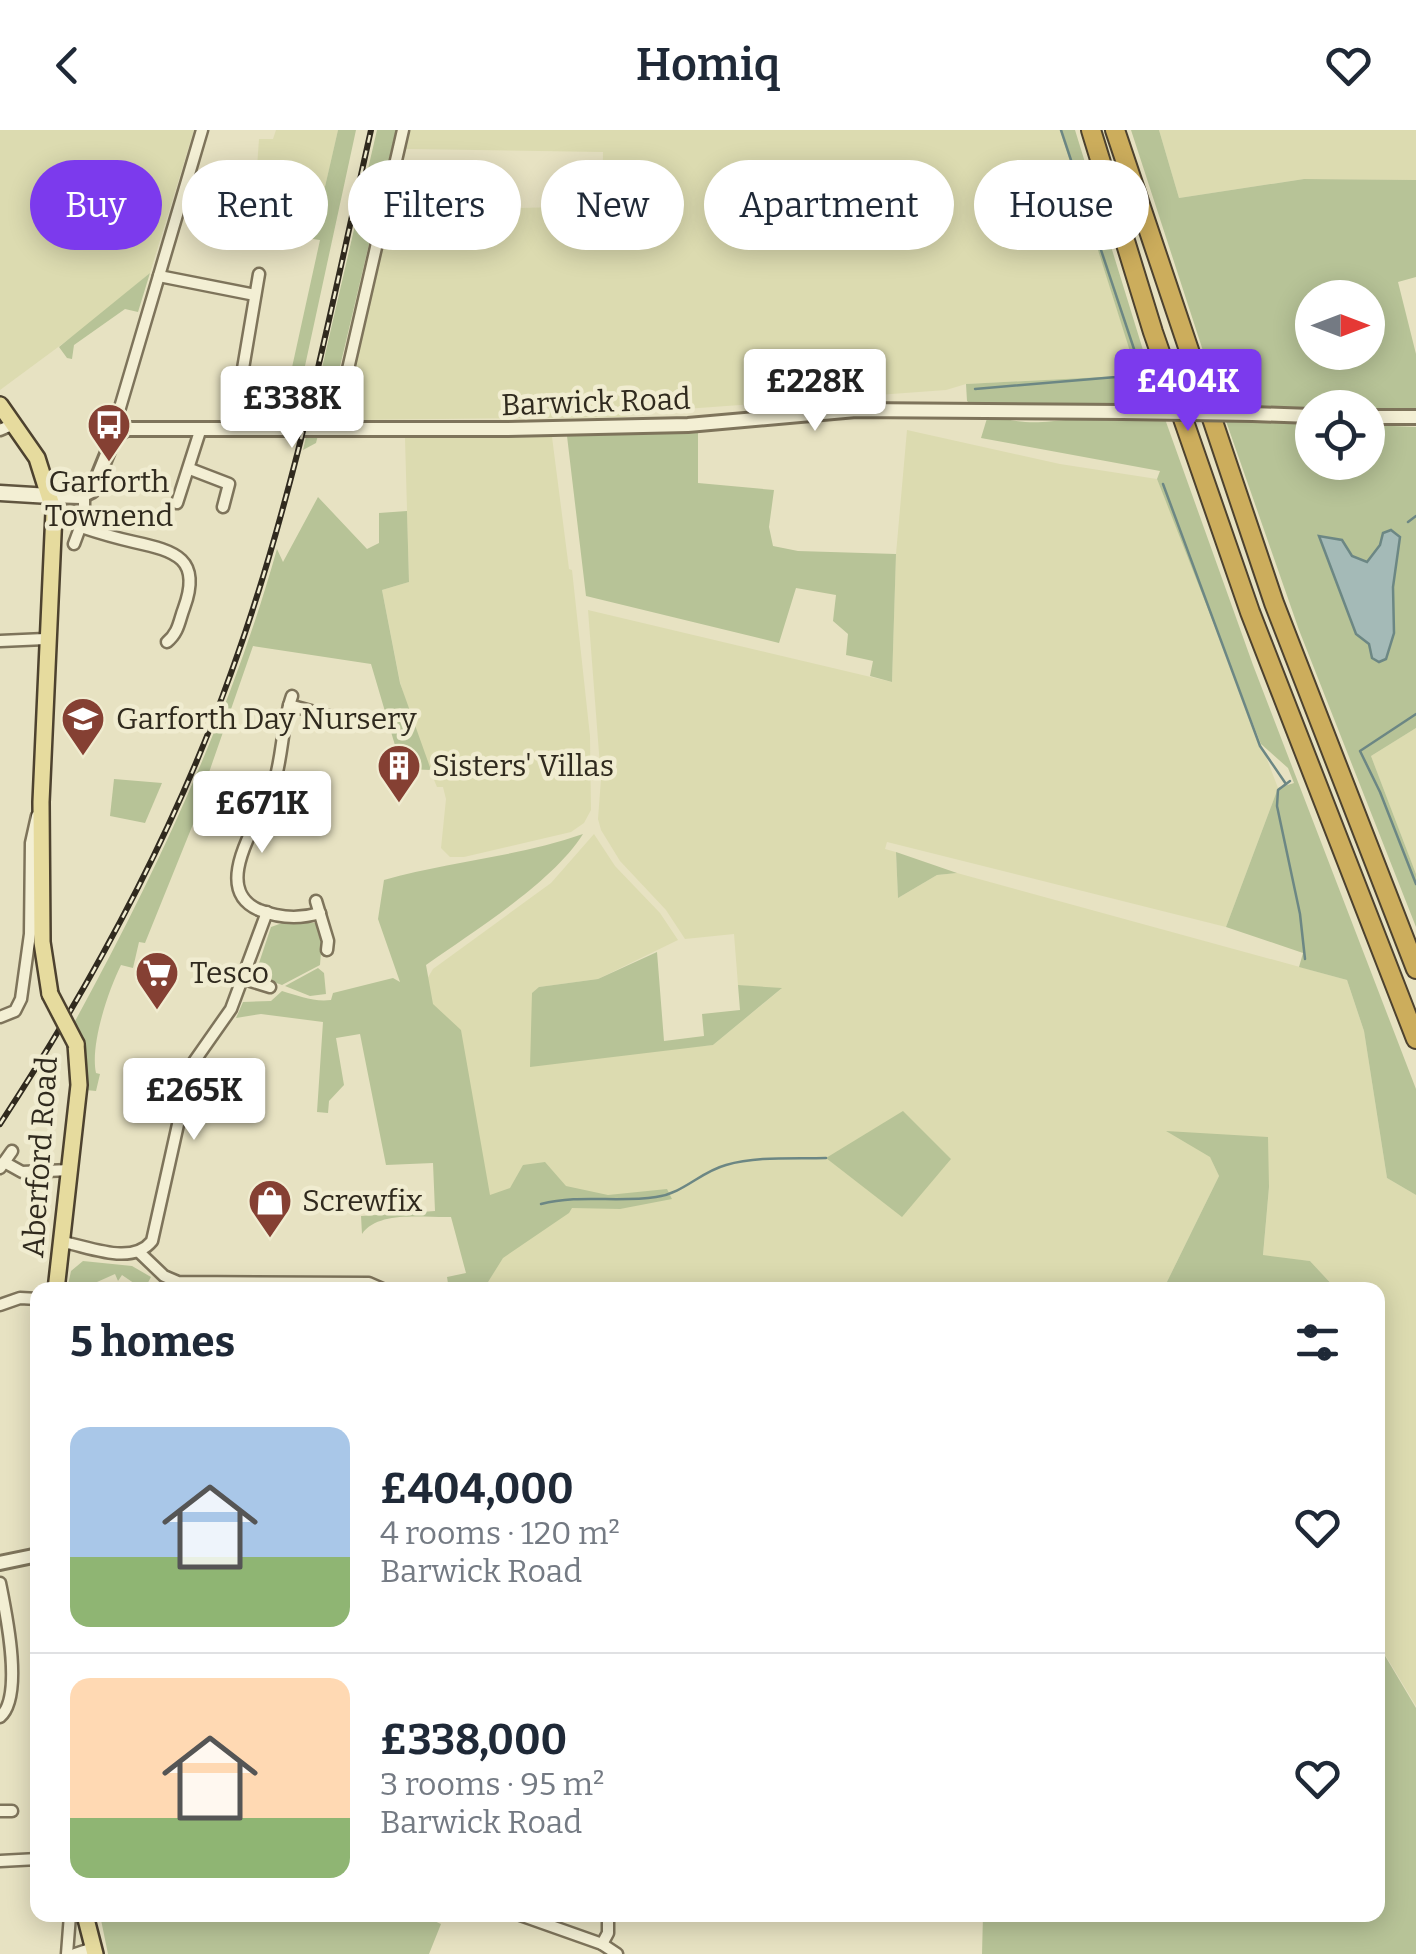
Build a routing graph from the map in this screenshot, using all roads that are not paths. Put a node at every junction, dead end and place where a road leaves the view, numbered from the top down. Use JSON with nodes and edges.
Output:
{"nodes":[{"id":1,"x":202,"y":130,"type":"edge"},
{"id":2,"x":403,"y":130,"type":"edge"},
{"id":3,"x":1091,"y":130,"type":"edge"},
{"id":4,"x":1115,"y":130,"type":"edge"},
{"id":5,"x":259,"y":274,"type":"dead end"},
{"id":6,"x":159,"y":276,"type":"junction"},
{"id":7,"x":255,"y":295,"type":"junction"},
{"id":8,"x":238,"y":394,"type":"junction"},
{"id":9,"x":265,"y":398,"type":"dead end"},
{"id":10,"x":0,"y":405,"type":"edge"},
{"id":11,"x":236,"y":410,"type":"dead end"},
{"id":12,"x":1295,"y":415,"type":"edge"},
{"id":13,"x":1385,"y":416,"type":"edge"},
{"id":14,"x":1416,"y":417,"type":"edge"},
{"id":15,"x":7,"y":427,"type":"edge"},
{"id":16,"x":200,"y":428,"type":"junction"},
{"id":17,"x":121,"y":430,"type":"junction"},
{"id":18,"x":334,"y":430,"type":"junction"},
{"id":19,"x":190,"y":469,"type":"junction"},
{"id":20,"x":0,"y":494,"type":"edge"},
{"id":21,"x":50,"y":496,"type":"junction"},
{"id":22,"x":84,"y":496,"type":"junction"},
{"id":23,"x":196,"y":501,"type":"dead end"},
{"id":24,"x":223,"y":506,"type":"dead end"},
{"id":25,"x":81,"y":527,"type":"junction"},
{"id":26,"x":74,"y":544,"type":"dead end"},
{"id":27,"x":195,"y":553,"type":"dead end"},
{"id":28,"x":183,"y":560,"type":"junction"},
{"id":29,"x":46,"y":640,"type":"junction"},
{"id":30,"x":0,"y":642,"type":"edge"},
{"id":31,"x":167,"y":642,"type":"dead end"},
{"id":32,"x":329,"y":716,"type":"dead end"},
{"id":33,"x":268,"y":799,"type":"junction"},
{"id":34,"x":41,"y":802,"type":"junction"},
{"id":35,"x":298,"y":810,"type":"dead end"},
{"id":36,"x":316,"y":901,"type":"dead end"},
{"id":37,"x":267,"y":912,"type":"junction"},
{"id":38,"x":320,"y":913,"type":"junction"},
{"id":39,"x":327,"y":950,"type":"dead end"},
{"id":40,"x":1416,"y":970,"type":"edge"},
{"id":41,"x":244,"y":979,"type":"junction"},
{"id":42,"x":270,"y":987,"type":"dead end"},
{"id":43,"x":5,"y":1015,"type":"edge"},
{"id":44,"x":1416,"y":1040,"type":"edge"},
{"id":45,"x":12,"y":1152,"type":"dead end"},
{"id":46,"x":2,"y":1165,"type":"edge"},
{"id":47,"x":70,"y":1170,"type":"junction"},
{"id":48,"x":63,"y":1242,"type":"junction"},
{"id":49,"x":140,"y":1252,"type":"junction"},
{"id":50,"x":57,"y":1282,"type":"edge"},
{"id":51,"x":178,"y":1282,"type":"edge"},
{"id":52,"x":30,"y":1299,"type":"edge"},
{"id":53,"x":0,"y":1306,"type":"edge"},
{"id":54,"x":30,"y":1557,"type":"edge"},
{"id":55,"x":0,"y":1563,"type":"edge"},
{"id":56,"x":0,"y":1583,"type":"edge"},
{"id":57,"x":0,"y":1717,"type":"edge"},
{"id":58,"x":30,"y":1860,"type":"edge"},
{"id":59,"x":0,"y":1861,"type":"edge"},
{"id":60,"x":69,"y":1922,"type":"edge"},
{"id":61,"x":87,"y":1922,"type":"edge"},
{"id":62,"x":540,"y":1922,"type":"edge"},
{"id":63,"x":608,"y":1922,"type":"edge"},
{"id":64,"x":602,"y":1944,"type":"junction"},
{"id":65,"x":94,"y":1951,"type":"edge"},
{"id":66,"x":67,"y":1954,"type":"edge"},
{"id":67,"x":75,"y":1954,"type":"edge"},
{"id":68,"x":617,"y":1954,"type":"edge"}],
"edges":[{"from":1,"to":6,"type":"street"},
{"from":2,"to":18,"type":"street"},
{"from":3,"to":44,"type":"highway"},
{"from":4,"to":40,"type":"highway"},
{"from":5,"to":7,"type":"street"},
{"from":6,"to":7,"type":"street"},
{"from":6,"to":17,"type":"street"},
{"from":7,"to":8,"type":"street"},
{"from":8,"to":9,"type":"street"},
{"from":8,"to":11,"type":"street"},
{"from":10,"to":15,"type":"main road","name":"Aberford Road"},
{"from":12,"to":18,"type":"street","name":"Barwick Road","bridge":true},
{"from":13,"to":14,"type":"street"},
{"from":15,"to":21,"type":"main road","name":"Aberford Road"},
{"from":16,"to":17,"type":"street","name":"Barwick Road"},
{"from":16,"to":18,"type":"street","name":"Barwick Road"},
{"from":16,"to":19,"type":"street"},
{"from":17,"to":22,"type":"street"},
{"from":19,"to":23,"type":"street"},
{"from":19,"to":24,"type":"street"},
{"from":20,"to":21,"type":"main road"},
{"from":21,"to":22,"type":"street"},
{"from":21,"to":29,"type":"main road","name":"Aberford Road"},
{"from":22,"to":25,"type":"street"},
{"from":25,"to":26,"type":"street"},
{"from":25,"to":28,"type":"street"},
{"from":27,"to":28,"type":"street"},
{"from":28,"to":31,"type":"street"},
{"from":29,"to":30,"type":"street"},
{"from":29,"to":34,"type":"main road","name":"Aberford Road"},
{"from":32,"to":33,"type":"street"},
{"from":33,"to":35,"type":"street"},
{"from":33,"to":37,"type":"street"},
{"from":34,"to":43,"type":"street"},
{"from":34,"to":47,"type":"main road","name":"Aberford Road","bridge":true},
{"from":36,"to":38,"type":"street"},
{"from":37,"to":38,"type":"street"},
{"from":37,"to":41,"type":"street"},
{"from":38,"to":39,"type":"street"},
{"from":41,"to":42,"type":"street"},
{"from":41,"to":49,"type":"street"},
{"from":45,"to":46,"type":"street"},
{"from":46,"to":47,"type":"street"},
{"from":47,"to":48,"type":"main road","name":"Aberford Road"},
{"from":48,"to":49,"type":"street"},
{"from":48,"to":50,"type":"main road","name":"Aberford Road"},
{"from":49,"to":51,"type":"street"},
{"from":52,"to":53,"type":"street"},
{"from":54,"to":55,"type":"street"},
{"from":56,"to":57,"type":"street"},
{"from":58,"to":59,"type":"street"},
{"from":60,"to":66,"type":"street"},
{"from":61,"to":65,"type":"main road"},
{"from":62,"to":64,"type":"street"},
{"from":63,"to":64,"type":"street"},
{"from":64,"to":68,"type":"street"},
{"from":65,"to":67,"type":"street"}]}
